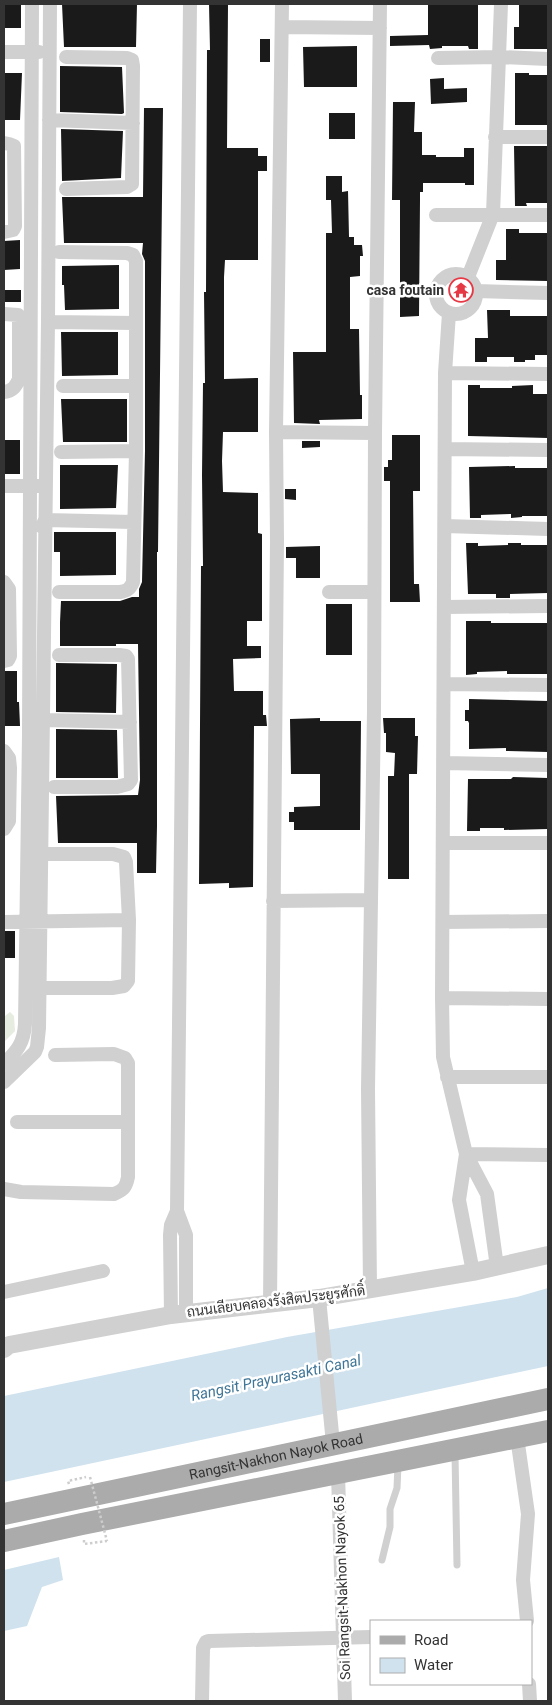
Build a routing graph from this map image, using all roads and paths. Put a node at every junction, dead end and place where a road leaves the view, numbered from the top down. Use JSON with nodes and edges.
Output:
{"nodes":[{"id":1,"x":32,"y":4,"type":"edge"},
{"id":2,"x":50,"y":4,"type":"edge"},
{"id":3,"x":190,"y":4,"type":"edge"},
{"id":4,"x":282,"y":4,"type":"edge"},
{"id":5,"x":380,"y":4,"type":"edge"},
{"id":6,"x":501,"y":4,"type":"edge"},
{"id":7,"x":282,"y":27,"type":"junction"},
{"id":8,"x":380,"y":28,"type":"junction"},
{"id":9,"x":4,"y":52,"type":"edge"},
{"id":10,"x":31,"y":52,"type":"junction"},
{"id":11,"x":50,"y":53,"type":"junction"},
{"id":12,"x":66,"y":57,"type":"dead end"},
{"id":13,"x":499,"y":57,"type":"junction"},
{"id":14,"x":438,"y":58,"type":"dead end"},
{"id":15,"x":548,"y":59,"type":"edge"},
{"id":16,"x":49,"y":120,"type":"junction"},
{"id":17,"x":133,"y":123,"type":"junction"},
{"id":18,"x":495,"y":137,"type":"junction"},
{"id":19,"x":548,"y":137,"type":"edge"},
{"id":20,"x":4,"y":143,"type":"edge"},
{"id":21,"x":66,"y":189,"type":"dead end"},
{"id":22,"x":493,"y":214,"type":"junction"},
{"id":23,"x":436,"y":215,"type":"dead end"},
{"id":24,"x":548,"y":215,"type":"edge"},
{"id":25,"x":4,"y":232,"type":"edge"},
{"id":26,"x":59,"y":252,"type":"dead end"},
{"id":27,"x":468,"y":277,"type":"junction"},
{"id":28,"x":476,"y":291,"type":"junction"},
{"id":29,"x":548,"y":292,"type":"edge"},
{"id":30,"x":449,"y":313,"type":"junction"},
{"id":31,"x":4,"y":314,"type":"edge"},
{"id":32,"x":48,"y":322,"type":"junction"},
{"id":33,"x":136,"y":323,"type":"junction"},
{"id":34,"x":445,"y":373,"type":"junction"},
{"id":35,"x":548,"y":374,"type":"edge"},
{"id":36,"x":63,"y":386,"type":"dead end"},
{"id":37,"x":136,"y":386,"type":"junction"},
{"id":38,"x":4,"y":392,"type":"edge"},
{"id":39,"x":276,"y":432,"type":"junction"},
{"id":40,"x":375,"y":433,"type":"junction"},
{"id":41,"x":445,"y":449,"type":"junction"},
{"id":42,"x":548,"y":450,"type":"edge"},
{"id":43,"x":136,"y":451,"type":"junction"},
{"id":44,"x":61,"y":452,"type":"dead end"},
{"id":45,"x":46,"y":485,"type":"junction"},
{"id":46,"x":4,"y":486,"type":"edge"},
{"id":47,"x":29,"y":486,"type":"junction"},
{"id":48,"x":45,"y":520,"type":"junction"},
{"id":49,"x":134,"y":522,"type":"junction"},
{"id":50,"x":446,"y":526,"type":"junction"},
{"id":51,"x":548,"y":529,"type":"edge"},
{"id":52,"x":29,"y":557,"type":"junction"},
{"id":53,"x":4,"y":582,"type":"edge"},
{"id":54,"x":59,"y":592,"type":"dead end"},
{"id":55,"x":329,"y":592,"type":"dead end"},
{"id":56,"x":374,"y":592,"type":"junction"},
{"id":57,"x":548,"y":606,"type":"edge"},
{"id":58,"x":445,"y":607,"type":"junction"},
{"id":59,"x":59,"y":654,"type":"dead end"},
{"id":60,"x":4,"y":662,"type":"edge"},
{"id":61,"x":444,"y":684,"type":"junction"},
{"id":62,"x":548,"y":685,"type":"edge"},
{"id":63,"x":43,"y":720,"type":"junction"},
{"id":64,"x":130,"y":722,"type":"junction"},
{"id":65,"x":4,"y":751,"type":"edge"},
{"id":66,"x":444,"y":763,"type":"junction"},
{"id":67,"x":548,"y":765,"type":"edge"},
{"id":68,"x":54,"y":787,"type":"dead end"},
{"id":69,"x":4,"y":829,"type":"edge"},
{"id":70,"x":443,"y":843,"type":"junction"},
{"id":71,"x":548,"y":844,"type":"edge"},
{"id":72,"x":42,"y":854,"type":"junction"},
{"id":73,"x":370,"y":900,"type":"junction"},
{"id":74,"x":273,"y":901,"type":"junction"},
{"id":75,"x":129,"y":920,"type":"junction"},
{"id":76,"x":41,"y":921,"type":"junction"},
{"id":77,"x":548,"y":921,"type":"edge"},
{"id":78,"x":4,"y":922,"type":"edge"},
{"id":79,"x":26,"y":922,"type":"junction"},
{"id":80,"x":443,"y":922,"type":"junction"},
{"id":81,"x":40,"y":988,"type":"junction"},
{"id":82,"x":442,"y":998,"type":"junction"},
{"id":83,"x":548,"y":999,"type":"edge"},
{"id":84,"x":55,"y":1054,"type":"dead end"},
{"id":85,"x":4,"y":1064,"type":"edge"},
{"id":86,"x":448,"y":1077,"type":"junction"},
{"id":87,"x":548,"y":1077,"type":"edge"},
{"id":88,"x":4,"y":1082,"type":"edge"},
{"id":89,"x":17,"y":1122,"type":"dead end"},
{"id":90,"x":127,"y":1122,"type":"junction"},
{"id":91,"x":466,"y":1154,"type":"junction"},
{"id":92,"x":548,"y":1155,"type":"edge"},
{"id":93,"x":4,"y":1189,"type":"edge"},
{"id":94,"x":548,"y":1255,"type":"edge"},
{"id":95,"x":497,"y":1267,"type":"junction"},
{"id":96,"x":103,"y":1271,"type":"dead end"},
{"id":97,"x":473,"y":1272,"type":"junction"},
{"id":98,"x":370,"y":1289,"type":"junction"},
{"id":99,"x":4,"y":1292,"type":"edge"},
{"id":100,"x":270,"y":1304,"type":"junction"},
{"id":101,"x":320,"y":1306,"type":"junction"},
{"id":102,"x":178,"y":1314,"type":"junction"},
{"id":103,"x":6,"y":1347,"type":"edge"},
{"id":104,"x":548,"y":1400,"type":"edge"},
{"id":105,"x":548,"y":1431,"type":"edge"},
{"id":106,"x":332,"y":1433,"type":"junction"},
{"id":107,"x":517,"y":1437,"type":"junction"},
{"id":108,"x":455,"y":1451,"type":"junction"},
{"id":109,"x":398,"y":1462,"type":"junction"},
{"id":110,"x":338,"y":1474,"type":"junction"},
{"id":111,"x":90,"y":1477,"type":"dead end"},
{"id":112,"x":4,"y":1514,"type":"edge"},
{"id":113,"x":4,"y":1541,"type":"edge"},
{"id":114,"x":107,"y":1541,"type":"dead end"},
{"id":115,"x":382,"y":1560,"type":"dead end"},
{"id":116,"x":457,"y":1565,"type":"dead end"},
{"id":117,"x":527,"y":1620,"type":"edge"},
{"id":118,"x":342,"y":1637,"type":"junction"},
{"id":119,"x":370,"y":1637,"type":"edge"},
{"id":120,"x":530,"y":1685,"type":"edge"},
{"id":121,"x":202,"y":1701,"type":"edge"},
{"id":122,"x":345,"y":1701,"type":"edge"},
{"id":123,"x":530,"y":1701,"type":"edge"}],
"edges":[{"from":1,"to":10,"type":"street"},
{"from":2,"to":11,"type":"street"},
{"from":3,"to":102,"type":"street"},
{"from":4,"to":7,"type":"street"},
{"from":5,"to":8,"type":"street"},
{"from":6,"to":13,"type":"street"},
{"from":7,"to":8,"type":"street"},
{"from":7,"to":39,"type":"street"},
{"from":8,"to":40,"type":"street"},
{"from":9,"to":10,"type":"street"},
{"from":10,"to":11,"type":"street"},
{"from":10,"to":47,"type":"street"},
{"from":11,"to":16,"type":"street"},
{"from":12,"to":17,"type":"street"},
{"from":13,"to":14,"type":"street"},
{"from":13,"to":15,"type":"street"},
{"from":13,"to":18,"type":"street"},
{"from":16,"to":17,"type":"street"},
{"from":16,"to":32,"type":"street"},
{"from":17,"to":21,"type":"street"},
{"from":18,"to":19,"type":"street"},
{"from":18,"to":22,"type":"street"},
{"from":20,"to":25,"type":"street"},
{"from":22,"to":23,"type":"street"},
{"from":22,"to":24,"type":"street"},
{"from":22,"to":27,"type":"street"},
{"from":26,"to":33,"type":"street"},
{"from":27,"to":28,"type":"street"},
{"from":27,"to":30,"type":"street"},
{"from":28,"to":29,"type":"street"},
{"from":28,"to":30,"type":"street"},
{"from":30,"to":34,"type":"street"},
{"from":31,"to":38,"type":"street"},
{"from":32,"to":33,"type":"street"},
{"from":32,"to":45,"type":"street"},
{"from":33,"to":37,"type":"street"},
{"from":34,"to":35,"type":"street"},
{"from":34,"to":41,"type":"street"},
{"from":36,"to":37,"type":"street"},
{"from":37,"to":43,"type":"street"},
{"from":39,"to":40,"type":"street"},
{"from":39,"to":74,"type":"street"},
{"from":40,"to":56,"type":"street"},
{"from":41,"to":42,"type":"street"},
{"from":41,"to":50,"type":"street"},
{"from":43,"to":44,"type":"street"},
{"from":43,"to":49,"type":"street"},
{"from":45,"to":47,"type":"street"},
{"from":45,"to":48,"type":"street"},
{"from":46,"to":47,"type":"street"},
{"from":47,"to":52,"type":"street"},
{"from":48,"to":49,"type":"street"},
{"from":48,"to":52,"type":"street"},
{"from":48,"to":63,"type":"street"},
{"from":49,"to":54,"type":"street"},
{"from":50,"to":51,"type":"street"},
{"from":50,"to":58,"type":"street"},
{"from":52,"to":79,"type":"street"},
{"from":53,"to":60,"type":"street"},
{"from":55,"to":56,"type":"street"},
{"from":56,"to":73,"type":"street"},
{"from":57,"to":58,"type":"street"},
{"from":58,"to":61,"type":"street"},
{"from":59,"to":64,"type":"street"},
{"from":61,"to":62,"type":"street"},
{"from":61,"to":66,"type":"street"},
{"from":63,"to":64,"type":"street"},
{"from":63,"to":72,"type":"street"},
{"from":64,"to":68,"type":"street"},
{"from":65,"to":69,"type":"street"},
{"from":66,"to":67,"type":"street"},
{"from":66,"to":70,"type":"street"},
{"from":70,"to":71,"type":"street"},
{"from":70,"to":80,"type":"street"},
{"from":72,"to":75,"type":"street"},
{"from":72,"to":76,"type":"street"},
{"from":73,"to":74,"type":"street"},
{"from":73,"to":98,"type":"street"},
{"from":74,"to":100,"type":"street"},
{"from":75,"to":76,"type":"street"},
{"from":75,"to":81,"type":"street"},
{"from":76,"to":79,"type":"street"},
{"from":76,"to":81,"type":"street"},
{"from":77,"to":80,"type":"street"},
{"from":78,"to":79,"type":"street"},
{"from":79,"to":85,"type":"street"},
{"from":80,"to":82,"type":"street"},
{"from":81,"to":88,"type":"street"},
{"from":82,"to":83,"type":"street"},
{"from":82,"to":86,"type":"street"},
{"from":84,"to":90,"type":"street"},
{"from":86,"to":87,"type":"street"},
{"from":86,"to":91,"type":"street"},
{"from":89,"to":90,"type":"street"},
{"from":90,"to":93,"type":"street"},
{"from":91,"to":92,"type":"street"},
{"from":91,"to":95,"type":"street"},
{"from":91,"to":97,"type":"street"},
{"from":94,"to":95,"type":"street","name":"ถนนเลียบคลองรังสิตประยูรศักดิ์"},
{"from":95,"to":97,"type":"street","name":"ถนนเลียบคลองรังสิตประยูรศักดิ์"},
{"from":96,"to":99,"type":"street"},
{"from":97,"to":98,"type":"street","name":"ถนนเลียบคลองรังสิตประยูรศักดิ์"},
{"from":98,"to":101,"type":"street","name":"ถนนเลียบคลองรังสิตประยูรศักดิ์"},
{"from":100,"to":101,"type":"street","name":"ถนนเลียบคลองรังสิตประยูรศักดิ์"},
{"from":100,"to":102,"type":"street","name":"ถนนเลียบคลองรังสิตประยูรศักดิ์"},
{"from":101,"to":106,"type":"street"},
{"from":102,"to":103,"type":"street","name":"ถนนเลียบคลองรังสิตประยูรศักดิ์"},
{"from":104,"to":106,"type":"main road","name":"Rangsit-Nakhon Nayok Road"},
{"from":105,"to":107,"type":"main road","name":"Rangsit-Nakhon Nayok Road"},
{"from":106,"to":112,"type":"main road","name":"Rangsit-Nakhon Nayok Road"},
{"from":107,"to":108,"type":"main road","name":"Rangsit-Nakhon Nayok Road"},
{"from":107,"to":117,"type":"street"},
{"from":108,"to":109,"type":"main road","name":"Rangsit-Nakhon Nayok Road"},
{"from":108,"to":116,"type":"lane"},
{"from":109,"to":110,"type":"main road","name":"Rangsit-Nakhon Nayok Road"},
{"from":109,"to":115,"type":"lane"},
{"from":110,"to":113,"type":"main road","name":"Rangsit-Nakhon Nayok Road"},
{"from":110,"to":118,"type":"street","name":"Soi Rangsit-Nakhon Nayok 65"},
{"from":111,"to":114,"type":"path","bridge":true},
{"from":118,"to":119,"type":"street"},
{"from":118,"to":121,"type":"street"},
{"from":118,"to":122,"type":"street","name":"Soi Rangsit-Nakhon Nayok 65"},
{"from":120,"to":123,"type":"street"}]}
